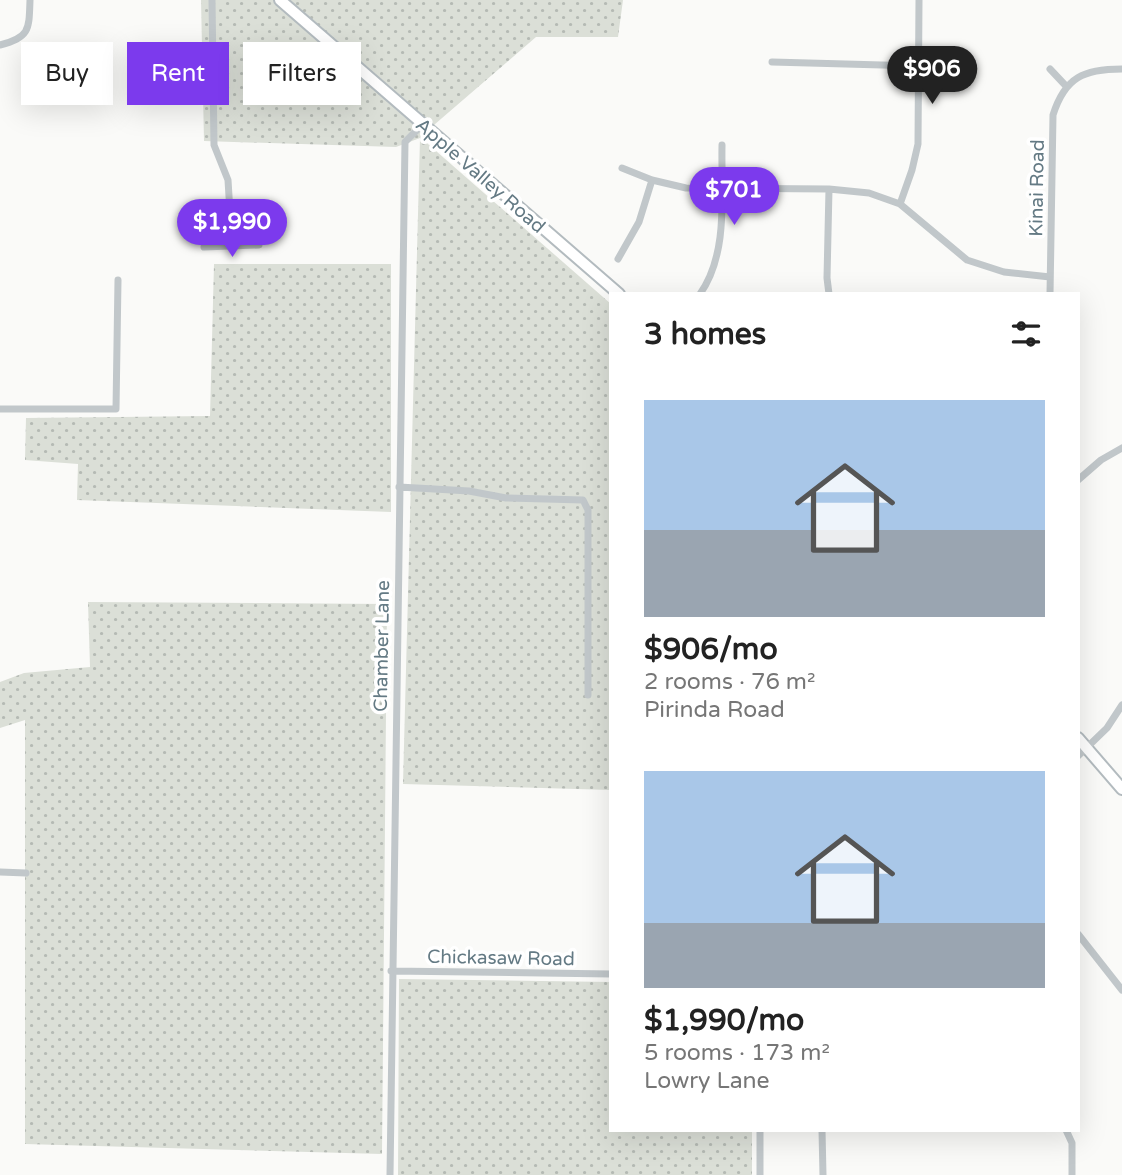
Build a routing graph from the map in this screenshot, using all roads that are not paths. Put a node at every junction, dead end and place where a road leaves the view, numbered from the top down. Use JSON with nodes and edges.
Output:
{"nodes":[{"id":1,"x":30,"y":0,"type":"edge"},
{"id":2,"x":212,"y":0,"type":"edge"},
{"id":3,"x":280,"y":0,"type":"edge"},
{"id":4,"x":919,"y":0,"type":"edge"},
{"id":5,"x":0,"y":45,"type":"edge"},
{"id":6,"x":772,"y":62,"type":"dead end"},
{"id":7,"x":919,"y":66,"type":"junction"},
{"id":8,"x":1050,"y":69,"type":"dead end"},
{"id":9,"x":1122,"y":69,"type":"edge"},
{"id":10,"x":1066,"y":86,"type":"junction"},
{"id":11,"x":422,"y":125,"type":"junction"},
{"id":12,"x":722,"y":145,"type":"dead end"},
{"id":13,"x":622,"y":168,"type":"dead end"},
{"id":14,"x":652,"y":180,"type":"junction"},
{"id":15,"x":721,"y":188,"type":"junction"},
{"id":16,"x":829,"y":189,"type":"junction"},
{"id":17,"x":900,"y":204,"type":"junction"},
{"id":18,"x":232,"y":245,"type":"junction"},
{"id":19,"x":259,"y":245,"type":"dead end"},
{"id":20,"x":204,"y":247,"type":"dead end"},
{"id":21,"x":618,"y":259,"type":"dead end"},
{"id":22,"x":1050,"y":277,"type":"junction"},
{"id":23,"x":118,"y":281,"type":"dead end"},
{"id":24,"x":617,"y":292,"type":"edge"},
{"id":25,"x":701,"y":292,"type":"edge"},
{"id":26,"x":829,"y":292,"type":"edge"},
{"id":27,"x":1050,"y":292,"type":"edge"},
{"id":28,"x":0,"y":409,"type":"edge"},
{"id":29,"x":1122,"y":448,"type":"edge"},
{"id":30,"x":1080,"y":478,"type":"edge"},
{"id":31,"x":399,"y":487,"type":"junction"},
{"id":32,"x":588,"y":695,"type":"dead end"},
{"id":33,"x":1122,"y":705,"type":"edge"},
{"id":34,"x":1082,"y":752,"type":"edge"},
{"id":35,"x":1122,"y":789,"type":"edge"},
{"id":36,"x":0,"y":872,"type":"edge"},
{"id":37,"x":26,"y":873,"type":"dead end"},
{"id":38,"x":1080,"y":936,"type":"edge"},
{"id":39,"x":391,"y":971,"type":"junction"},
{"id":40,"x":609,"y":974,"type":"edge"},
{"id":41,"x":1122,"y":990,"type":"edge"},
{"id":42,"x":760,"y":1132,"type":"edge"},
{"id":43,"x":822,"y":1132,"type":"edge"},
{"id":44,"x":1067,"y":1132,"type":"edge"},
{"id":45,"x":390,"y":1175,"type":"edge"},
{"id":46,"x":760,"y":1175,"type":"edge"},
{"id":47,"x":822,"y":1175,"type":"edge"},
{"id":48,"x":1072,"y":1175,"type":"edge"}],
"edges":[{"from":1,"to":5,"type":"street"},
{"from":2,"to":18,"type":"street"},
{"from":3,"to":11,"type":"main road","name":"Apple Valley Road"},
{"from":4,"to":7,"type":"street"},
{"from":6,"to":7,"type":"street"},
{"from":7,"to":17,"type":"street"},
{"from":8,"to":10,"type":"street"},
{"from":9,"to":10,"type":"street"},
{"from":10,"to":22,"type":"street","name":"Kinai Road"},
{"from":11,"to":24,"type":"main road","name":"Apple Valley Road"},
{"from":11,"to":31,"type":"street","name":"Chamber Lane"},
{"from":12,"to":15,"type":"street"},
{"from":13,"to":14,"type":"street"},
{"from":14,"to":15,"type":"street"},
{"from":14,"to":21,"type":"street"},
{"from":15,"to":16,"type":"street"},
{"from":15,"to":25,"type":"street"},
{"from":16,"to":17,"type":"street"},
{"from":16,"to":26,"type":"street"},
{"from":17,"to":22,"type":"street"},
{"from":18,"to":19,"type":"street"},
{"from":18,"to":20,"type":"street"},
{"from":22,"to":27,"type":"street","name":"Kinai Road"},
{"from":23,"to":28,"type":"street"},
{"from":29,"to":30,"type":"street"},
{"from":31,"to":32,"type":"street"},
{"from":31,"to":39,"type":"street","name":"Chamber Lane"},
{"from":33,"to":34,"type":"street"},
{"from":34,"to":35,"type":"main road"},
{"from":36,"to":37,"type":"street"},
{"from":38,"to":41,"type":"street"},
{"from":39,"to":40,"type":"street","name":"Chickasaw Road"},
{"from":39,"to":45,"type":"street","name":"Chamber Lane"},
{"from":42,"to":46,"type":"street"},
{"from":43,"to":47,"type":"street"},
{"from":44,"to":48,"type":"street"}]}
